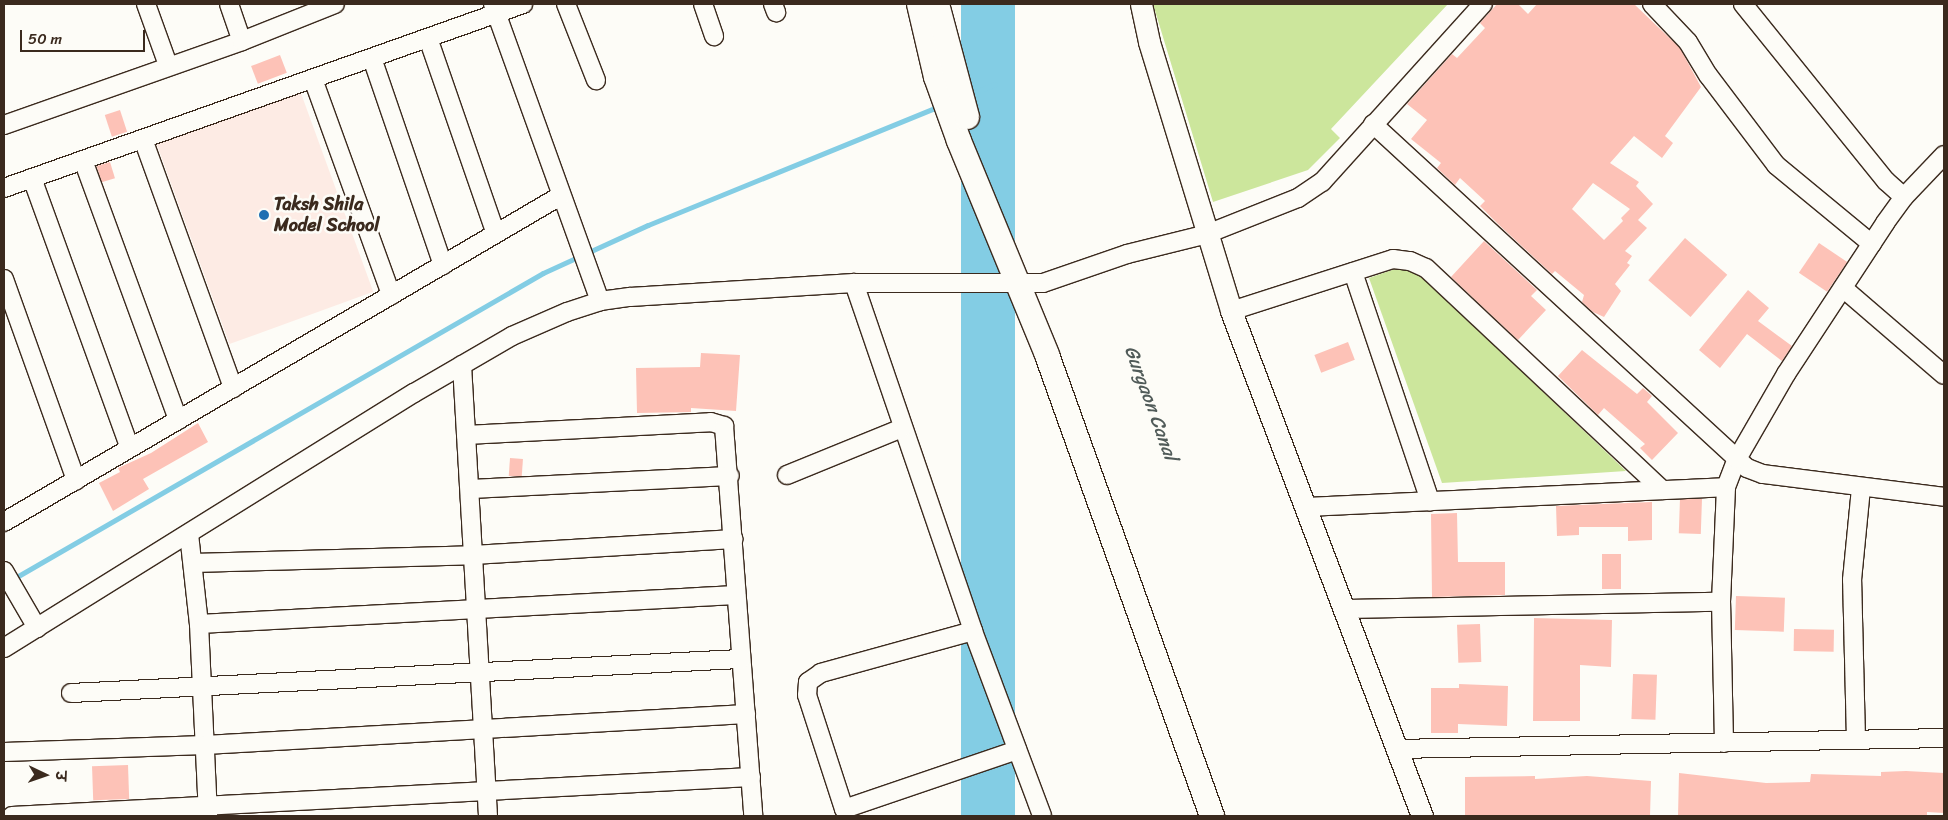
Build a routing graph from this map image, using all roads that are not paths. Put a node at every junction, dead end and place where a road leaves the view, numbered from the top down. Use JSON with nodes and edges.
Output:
{"nodes":[{"id":1,"x":146,"y":4,"type":"edge"},
{"id":2,"x":229,"y":4,"type":"edge"},
{"id":3,"x":335,"y":4,"type":"edge"},
{"id":4,"x":523,"y":4,"type":"edge"},
{"id":5,"x":566,"y":4,"type":"edge"},
{"id":6,"x":703,"y":4,"type":"edge"},
{"id":7,"x":919,"y":4,"type":"edge"},
{"id":8,"x":936,"y":4,"type":"edge"},
{"id":9,"x":1141,"y":4,"type":"edge"},
{"id":10,"x":1483,"y":4,"type":"edge"},
{"id":11,"x":1652,"y":4,"type":"edge"},
{"id":12,"x":1743,"y":4,"type":"edge"},
{"id":13,"x":494,"y":9,"type":"edge"},
{"id":14,"x":714,"y":36,"type":"dead end"},
{"id":15,"x":428,"y":38,"type":"junction"},
{"id":16,"x":242,"y":41,"type":"junction"},
{"id":17,"x":372,"y":58,"type":"junction"},
{"id":18,"x":168,"y":65,"type":"junction"},
{"id":19,"x":945,"y":75,"type":"junction"},
{"id":20,"x":313,"y":79,"type":"junction"},
{"id":21,"x":596,"y":80,"type":"dead end"},
{"id":22,"x":4,"y":124,"type":"edge"},
{"id":23,"x":1373,"y":124,"type":"junction"},
{"id":24,"x":143,"y":139,"type":"junction"},
{"id":25,"x":1944,"y":155,"type":"edge"},
{"id":26,"x":83,"y":160,"type":"junction"},
{"id":27,"x":32,"y":178,"type":"junction"},
{"id":28,"x":4,"y":188,"type":"edge"},
{"id":29,"x":560,"y":196,"type":"junction"},
{"id":30,"x":1904,"y":197,"type":"junction"},
{"id":31,"x":496,"y":234,"type":"junction"},
{"id":32,"x":1207,"y":234,"type":"junction"},
{"id":33,"x":1872,"y":244,"type":"junction"},
{"id":34,"x":443,"y":265,"type":"junction"},
{"id":35,"x":1353,"y":272,"type":"junction"},
{"id":36,"x":4,"y":280,"type":"edge"},
{"id":37,"x":1034,"y":282,"type":"junction"},
{"id":38,"x":854,"y":283,"type":"junction"},
{"id":39,"x":1843,"y":288,"type":"junction"},
{"id":40,"x":391,"y":295,"type":"junction"},
{"id":41,"x":600,"y":301,"type":"junction"},
{"id":42,"x":1231,"y":311,"type":"junction"},
{"id":43,"x":462,"y":365,"type":"junction"},
{"id":44,"x":1944,"y":375,"type":"edge"},
{"id":45,"x":233,"y":388,"type":"junction"},
{"id":46,"x":178,"y":420,"type":"junction"},
{"id":47,"x":902,"y":428,"type":"junction"},
{"id":48,"x":466,"y":436,"type":"junction"},
{"id":49,"x":130,"y":448,"type":"junction"},
{"id":50,"x":1737,"y":459,"type":"junction"},
{"id":51,"x":787,"y":475,"type":"dead end"},
{"id":52,"x":730,"y":476,"type":"junction"},
{"id":53,"x":76,"y":480,"type":"junction"},
{"id":54,"x":1726,"y":487,"type":"junction"},
{"id":55,"x":470,"y":488,"type":"junction"},
{"id":56,"x":1861,"y":488,"type":"junction"},
{"id":57,"x":1662,"y":490,"type":"junction"},
{"id":58,"x":1944,"y":497,"type":"edge"},
{"id":59,"x":1430,"y":502,"type":"junction"},
{"id":60,"x":1305,"y":508,"type":"junction"},
{"id":61,"x":4,"y":522,"type":"edge"},
{"id":62,"x":189,"y":534,"type":"junction"},
{"id":63,"x":734,"y":539,"type":"junction"},
{"id":64,"x":473,"y":555,"type":"junction"},
{"id":65,"x":193,"y":563,"type":"junction"},
{"id":66,"x":4,"y":571,"type":"edge"},
{"id":67,"x":736,"y":595,"type":"junction"},
{"id":68,"x":1721,"y":602,"type":"junction"},
{"id":69,"x":1343,"y":609,"type":"junction"},
{"id":70,"x":476,"y":611,"type":"junction"},
{"id":71,"x":199,"y":624,"type":"junction"},
{"id":72,"x":37,"y":628,"type":"junction"},
{"id":73,"x":973,"y":631,"type":"junction"},
{"id":74,"x":4,"y":648,"type":"edge"},
{"id":75,"x":741,"y":659,"type":"junction"},
{"id":76,"x":480,"y":671,"type":"junction"},
{"id":77,"x":203,"y":686,"type":"junction"},
{"id":78,"x":72,"y":693,"type":"dead end"},
{"id":79,"x":746,"y":714,"type":"junction"},
{"id":80,"x":483,"y":731,"type":"junction"},
{"id":81,"x":1944,"y":738,"type":"edge"},
{"id":82,"x":1856,"y":740,"type":"junction"},
{"id":83,"x":1724,"y":743,"type":"junction"},
{"id":84,"x":205,"y":746,"type":"junction"},
{"id":85,"x":1396,"y":749,"type":"junction"},
{"id":86,"x":1017,"y":750,"type":"junction"},
{"id":87,"x":4,"y":752,"type":"edge"},
{"id":88,"x":750,"y":777,"type":"junction"},
{"id":89,"x":487,"y":793,"type":"junction"},
{"id":90,"x":208,"y":811,"type":"edge"},
{"id":91,"x":12,"y":816,"type":"edge"},
{"id":92,"x":488,"y":816,"type":"edge"},
{"id":93,"x":753,"y":816,"type":"edge"},
{"id":94,"x":1042,"y":816,"type":"edge"},
{"id":95,"x":1212,"y":816,"type":"edge"},
{"id":96,"x":1229,"y":816,"type":"edge"},
{"id":97,"x":1422,"y":816,"type":"edge"}],
"edges":[{"from":1,"to":18,"type":"street"},
{"from":2,"to":16,"type":"street"},
{"from":3,"to":16,"type":"street"},
{"from":4,"to":13,"type":"street"},
{"from":5,"to":21,"type":"street"},
{"from":6,"to":14,"type":"street"},
{"from":7,"to":19,"type":"main road"},
{"from":8,"to":19,"type":"main road"},
{"from":9,"to":32,"type":"street"},
{"from":10,"to":23,"type":"street"},
{"from":11,"to":33,"type":"street"},
{"from":12,"to":30,"type":"street"},
{"from":13,"to":15,"type":"street"},
{"from":13,"to":29,"type":"street"},
{"from":15,"to":17,"type":"street"},
{"from":15,"to":31,"type":"street"},
{"from":16,"to":18,"type":"street"},
{"from":17,"to":20,"type":"street"},
{"from":17,"to":34,"type":"street"},
{"from":18,"to":22,"type":"street"},
{"from":19,"to":37,"type":"main road"},
{"from":20,"to":24,"type":"street"},
{"from":20,"to":40,"type":"street"},
{"from":23,"to":32,"type":"street"},
{"from":23,"to":50,"type":"street"},
{"from":24,"to":26,"type":"street"},
{"from":24,"to":45,"type":"street"},
{"from":25,"to":30,"type":"street"},
{"from":26,"to":27,"type":"street"},
{"from":26,"to":46,"type":"street"},
{"from":27,"to":28,"type":"street"},
{"from":27,"to":49,"type":"street"},
{"from":29,"to":31,"type":"street"},
{"from":29,"to":41,"type":"street"},
{"from":30,"to":33,"type":"street"},
{"from":31,"to":34,"type":"street"},
{"from":32,"to":37,"type":"street"},
{"from":32,"to":42,"type":"street"},
{"from":33,"to":39,"type":"street"},
{"from":34,"to":40,"type":"street"},
{"from":35,"to":42,"type":"street"},
{"from":35,"to":57,"type":"street"},
{"from":35,"to":59,"type":"street"},
{"from":36,"to":53,"type":"street"},
{"from":37,"to":38,"type":"street"},
{"from":37,"to":95,"type":"main road"},
{"from":37,"to":96,"type":"main road"},
{"from":38,"to":41,"type":"street"},
{"from":38,"to":47,"type":"street"},
{"from":39,"to":44,"type":"street"},
{"from":39,"to":50,"type":"street"},
{"from":40,"to":45,"type":"street"},
{"from":41,"to":43,"type":"street"},
{"from":42,"to":60,"type":"street"},
{"from":43,"to":48,"type":"street"},
{"from":43,"to":62,"type":"street"},
{"from":45,"to":46,"type":"street"},
{"from":46,"to":49,"type":"street"},
{"from":47,"to":51,"type":"street"},
{"from":47,"to":73,"type":"street"},
{"from":48,"to":52,"type":"street"},
{"from":48,"to":55,"type":"street"},
{"from":49,"to":53,"type":"street"},
{"from":50,"to":54,"type":"street"},
{"from":50,"to":56,"type":"street"},
{"from":52,"to":55,"type":"street"},
{"from":52,"to":63,"type":"street"},
{"from":53,"to":61,"type":"street"},
{"from":54,"to":57,"type":"street"},
{"from":54,"to":68,"type":"street"},
{"from":55,"to":64,"type":"street"},
{"from":56,"to":58,"type":"street"},
{"from":56,"to":82,"type":"street"},
{"from":57,"to":59,"type":"street"},
{"from":59,"to":60,"type":"street"},
{"from":60,"to":69,"type":"street"},
{"from":62,"to":65,"type":"street"},
{"from":62,"to":72,"type":"street"},
{"from":63,"to":64,"type":"street"},
{"from":63,"to":67,"type":"street"},
{"from":64,"to":65,"type":"street"},
{"from":64,"to":70,"type":"street"},
{"from":65,"to":71,"type":"street"},
{"from":66,"to":72,"type":"street"},
{"from":67,"to":70,"type":"street"},
{"from":67,"to":75,"type":"street"},
{"from":68,"to":69,"type":"street"},
{"from":68,"to":83,"type":"street"},
{"from":69,"to":85,"type":"street"},
{"from":70,"to":71,"type":"street"},
{"from":70,"to":76,"type":"street"},
{"from":71,"to":77,"type":"street"},
{"from":72,"to":74,"type":"street"},
{"from":73,"to":86,"type":"street"},
{"from":73,"to":86,"type":"street"},
{"from":75,"to":76,"type":"street"},
{"from":75,"to":79,"type":"street"},
{"from":76,"to":77,"type":"street"},
{"from":76,"to":80,"type":"street"},
{"from":77,"to":78,"type":"street"},
{"from":77,"to":84,"type":"street"},
{"from":79,"to":80,"type":"street"},
{"from":79,"to":88,"type":"street"},
{"from":80,"to":84,"type":"street"},
{"from":80,"to":89,"type":"street"},
{"from":81,"to":82,"type":"street"},
{"from":82,"to":83,"type":"street"},
{"from":83,"to":85,"type":"street"},
{"from":84,"to":87,"type":"street"},
{"from":84,"to":90,"type":"street"},
{"from":85,"to":97,"type":"street"},
{"from":86,"to":94,"type":"street"},
{"from":88,"to":89,"type":"street"},
{"from":88,"to":93,"type":"street"},
{"from":89,"to":90,"type":"street"},
{"from":89,"to":92,"type":"street"},
{"from":90,"to":91,"type":"street"}]}
